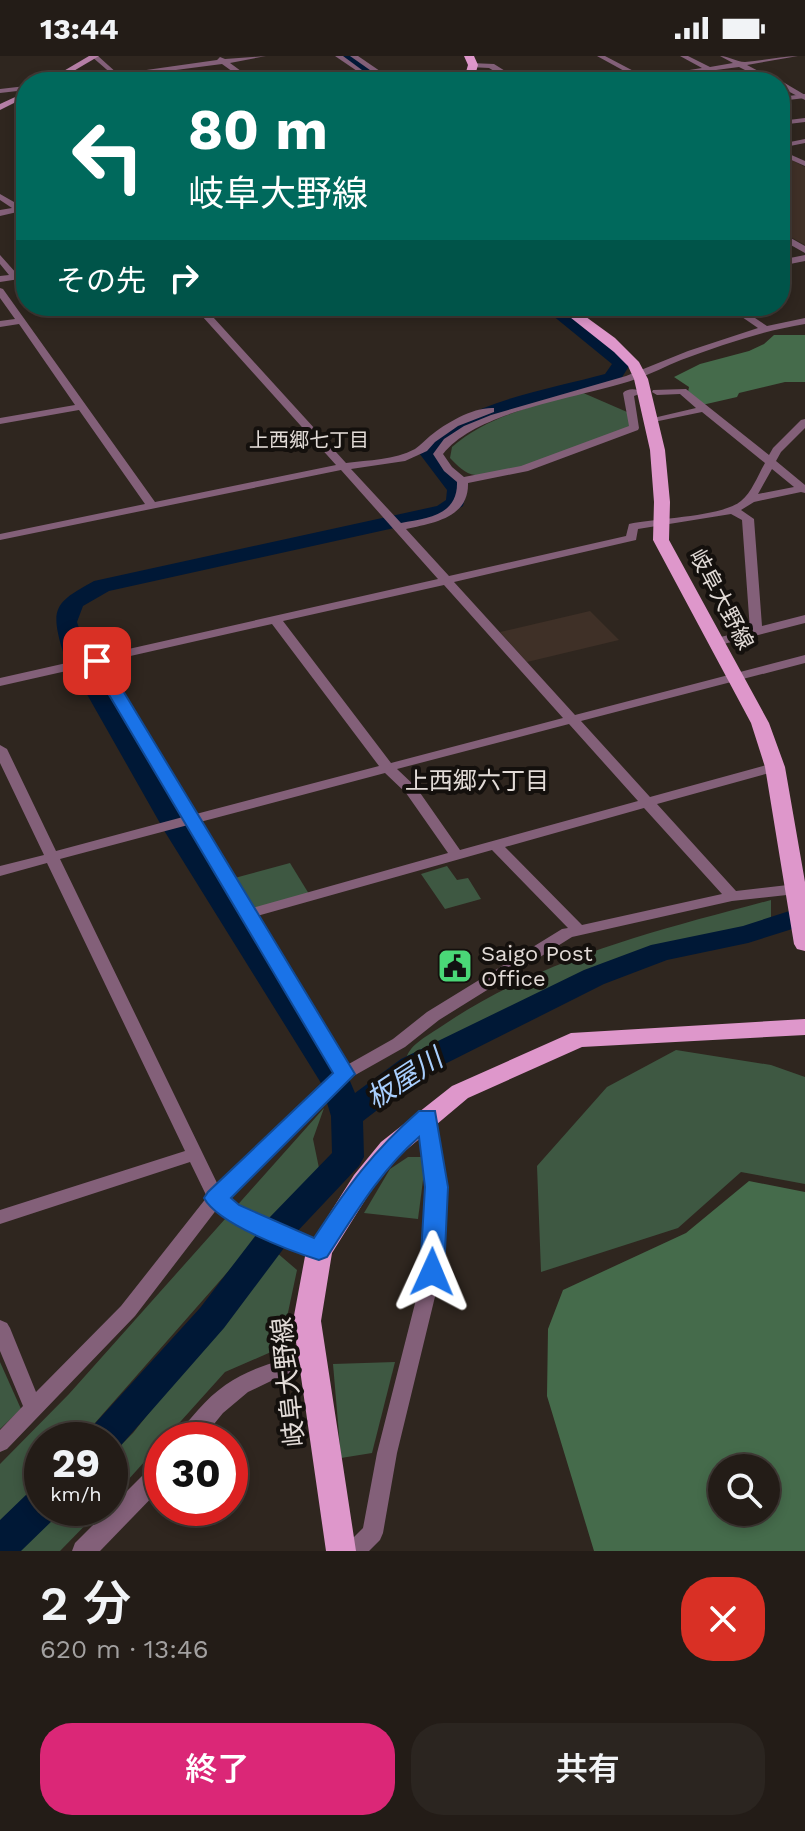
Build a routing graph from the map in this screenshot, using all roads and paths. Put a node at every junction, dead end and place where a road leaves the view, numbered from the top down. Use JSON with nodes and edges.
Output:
{"nodes":[{"id":1,"x":94,"y":56,"type":"edge"},
{"id":2,"x":263,"y":56,"type":"edge"},
{"id":3,"x":338,"y":56,"type":"edge"},
{"id":4,"x":353,"y":56,"type":"edge"},
{"id":5,"x":600,"y":56,"type":"edge"},
{"id":6,"x":683,"y":56,"type":"edge"},
{"id":7,"x":723,"y":56,"type":"edge"},
{"id":8,"x":795,"y":56,"type":"edge"},
{"id":9,"x":220,"y":59,"type":"edge"},
{"id":10,"x":471,"y":61,"type":"edge"},
{"id":11,"x":740,"y":64,"type":"junction"},
{"id":12,"x":710,"y":69,"type":"junction"},
{"id":13,"x":66,"y":72,"type":"edge"},
{"id":14,"x":111,"y":72,"type":"edge"},
{"id":15,"x":154,"y":72,"type":"edge"},
{"id":16,"x":238,"y":72,"type":"edge"},
{"id":17,"x":361,"y":72,"type":"edge"},
{"id":18,"x":377,"y":72,"type":"edge"},
{"id":19,"x":502,"y":72,"type":"edge"},
{"id":20,"x":631,"y":72,"type":"edge"},
{"id":21,"x":693,"y":72,"type":"edge"},
{"id":22,"x":716,"y":72,"type":"edge"},
{"id":23,"x":756,"y":72,"type":"edge"},
{"id":24,"x":0,"y":258,"type":"edge"},
{"id":25,"x":16,"y":272,"type":"edge"},
{"id":26,"x":0,"y":291,"type":"edge"},
{"id":27,"x":207,"y":316,"type":"edge"},
{"id":28,"x":576,"y":316,"type":"edge"},
{"id":29,"x":746,"y":316,"type":"edge"},
{"id":30,"x":19,"y":321,"type":"junction"},
{"id":31,"x":805,"y":321,"type":"edge"},
{"id":32,"x":0,"y":324,"type":"edge"},
{"id":33,"x":763,"y":327,"type":"junction"},
{"id":34,"x":639,"y":374,"type":"junction"},
{"id":35,"x":657,"y":392,"type":"dead end"},
{"id":36,"x":637,"y":393,"type":"dead end"},
{"id":37,"x":81,"y":407,"type":"junction"},
{"id":38,"x":498,"y":407,"type":"dead end"},
{"id":39,"x":703,"y":409,"type":"junction"},
{"id":40,"x":0,"y":421,"type":"edge"},
{"id":41,"x":653,"y":421,"type":"junction"},
{"id":42,"x":805,"y":422,"type":"edge"},
{"id":43,"x":769,"y":463,"type":"junction"},
{"id":44,"x":342,"y":467,"type":"junction"},
{"id":45,"x":462,"y":481,"type":"junction"},
{"id":46,"x":804,"y":489,"type":"edge"},
{"id":47,"x":750,"y":499,"type":"junction"},
{"id":48,"x":152,"y":506,"type":"junction"},
{"id":49,"x":733,"y":510,"type":"junction"},
{"id":50,"x":665,"y":521,"type":"junction"},
{"id":51,"x":397,"y":527,"type":"junction"},
{"id":52,"x":0,"y":537,"type":"edge"},
{"id":53,"x":447,"y":581,"type":"junction"},
{"id":54,"x":805,"y":619,"type":"edge"},
{"id":55,"x":276,"y":620,"type":"junction"},
{"id":56,"x":756,"y":631,"type":"junction"},
{"id":57,"x":716,"y":642,"type":"junction"},
{"id":58,"x":94,"y":662,"type":"junction"},
{"id":59,"x":803,"y":662,"type":"edge"},
{"id":60,"x":733,"y":676,"type":"junction"},
{"id":61,"x":0,"y":682,"type":"edge"},
{"id":62,"x":574,"y":720,"type":"junction"},
{"id":63,"x":0,"y":749,"type":"edge"},
{"id":64,"x":775,"y":767,"type":"junction"},
{"id":65,"x":388,"y":768,"type":"junction"},
{"id":66,"x":649,"y":802,"type":"junction"},
{"id":67,"x":189,"y":820,"type":"junction"},
{"id":68,"x":495,"y":845,"type":"junction"},
{"id":69,"x":52,"y":857,"type":"junction"},
{"id":70,"x":458,"y":857,"type":"junction"},
{"id":71,"x":0,"y":871,"type":"edge"},
{"id":72,"x":798,"y":890,"type":"edge"},
{"id":73,"x":732,"y":896,"type":"junction"},
{"id":74,"x":248,"y":914,"type":"junction"},
{"id":75,"x":578,"y":929,"type":"junction"},
{"id":76,"x":804,"y":940,"type":"edge"},
{"id":77,"x":805,"y":1027,"type":"edge"},
{"id":78,"x":344,"y":1074,"type":"junction"},
{"id":79,"x":427,"y":1117,"type":"junction"},
{"id":80,"x":195,"y":1154,"type":"junction"},
{"id":81,"x":223,"y":1205,"type":"junction"},
{"id":82,"x":0,"y":1217,"type":"edge"},
{"id":83,"x":290,"y":1240,"type":"joint"},
{"id":84,"x":319,"y":1251,"type":"junction"},
{"id":85,"x":0,"y":1328,"type":"edge"},
{"id":86,"x":312,"y":1363,"type":"junction"},
{"id":87,"x":34,"y":1410,"type":"junction"},
{"id":88,"x":202,"y":1422,"type":"edge"},
{"id":89,"x":0,"y":1443,"type":"edge"},
{"id":90,"x":144,"y":1489,"type":"edge"},
{"id":91,"x":84,"y":1551,"type":"edge"},
{"id":92,"x":341,"y":1551,"type":"edge"},
{"id":93,"x":354,"y":1551,"type":"edge"}],
"edges":[{"from":1,"to":13,"type":"main road"},
{"from":1,"to":14,"type":"street"},
{"from":2,"to":9,"type":"street"},
{"from":3,"to":17,"type":"street"},
{"from":4,"to":18,"type":"street"},
{"from":5,"to":20,"type":"street"},
{"from":6,"to":12,"type":"street"},
{"from":7,"to":11,"type":"street"},
{"from":8,"to":11,"type":"street"},
{"from":9,"to":15,"type":"street"},
{"from":9,"to":16,"type":"street"},
{"from":10,"to":19,"type":"street"},
{"from":11,"to":12,"type":"street"},
{"from":11,"to":23,"type":"street"},
{"from":12,"to":21,"type":"street"},
{"from":12,"to":22,"type":"street"},
{"from":24,"to":25,"type":"street"},
{"from":26,"to":30,"type":"street"},
{"from":27,"to":44,"type":"street"},
{"from":28,"to":34,"type":"main road","name":"岐阜大野線"},
{"from":29,"to":33,"type":"street"},
{"from":30,"to":32,"type":"street"},
{"from":30,"to":37,"type":"street"},
{"from":31,"to":33,"type":"street"},
{"from":33,"to":34,"type":"street"},
{"from":34,"to":41,"type":"main road","name":"岐阜大野線"},
{"from":34,"to":45,"type":"street"},
{"from":35,"to":39,"type":"street"},
{"from":36,"to":45,"type":"street"},
{"from":37,"to":40,"type":"street"},
{"from":37,"to":48,"type":"street"},
{"from":38,"to":44,"type":"street"},
{"from":39,"to":41,"type":"street"},
{"from":39,"to":43,"type":"street"},
{"from":41,"to":50,"type":"main road","name":"岐阜大野線"},
{"from":42,"to":43,"type":"street"},
{"from":43,"to":46,"type":"street"},
{"from":43,"to":47,"type":"street"},
{"from":44,"to":48,"type":"street"},
{"from":44,"to":51,"type":"street"},
{"from":45,"to":51,"type":"street"},
{"from":46,"to":47,"type":"street"},
{"from":47,"to":49,"type":"street"},
{"from":48,"to":52,"type":"street"},
{"from":49,"to":50,"type":"street"},
{"from":49,"to":56,"type":"street"},
{"from":50,"to":53,"type":"street"},
{"from":50,"to":57,"type":"main road","name":"岐阜大野線"},
{"from":51,"to":53,"type":"street"},
{"from":53,"to":55,"type":"street"},
{"from":53,"to":62,"type":"street"},
{"from":54,"to":56,"type":"street"},
{"from":55,"to":58,"type":"street"},
{"from":55,"to":65,"type":"street"},
{"from":56,"to":57,"type":"street"},
{"from":57,"to":60,"type":"main road","name":"岐阜大野線"},
{"from":58,"to":61,"type":"street"},
{"from":58,"to":67,"type":"street"},
{"from":59,"to":60,"type":"street"},
{"from":60,"to":62,"type":"street"},
{"from":60,"to":64,"type":"main road","name":"岐阜大野線"},
{"from":62,"to":65,"type":"street"},
{"from":62,"to":66,"type":"street"},
{"from":63,"to":69,"type":"street"},
{"from":64,"to":66,"type":"street"},
{"from":64,"to":72,"type":"main road","name":"岐阜大野線"},
{"from":65,"to":67,"type":"street"},
{"from":65,"to":70,"type":"street"},
{"from":66,"to":68,"type":"street"},
{"from":66,"to":73,"type":"street"},
{"from":67,"to":69,"type":"street"},
{"from":67,"to":74,"type":"street"},
{"from":68,"to":70,"type":"street"},
{"from":68,"to":75,"type":"street"},
{"from":69,"to":71,"type":"street"},
{"from":69,"to":80,"type":"street"},
{"from":70,"to":74,"type":"street"},
{"from":72,"to":73,"type":"street"},
{"from":72,"to":76,"type":"main road","name":"岐阜大野線"},
{"from":73,"to":75,"type":"street"},
{"from":74,"to":78,"type":"street"},
{"from":75,"to":78,"type":"street"},
{"from":77,"to":79,"type":"main road","name":"岐阜大野線"},
{"from":78,"to":81,"type":"street"},
{"from":79,"to":84,"type":"main road","name":"岐阜大野線"},
{"from":79,"to":93,"type":"street"},
{"from":80,"to":81,"type":"street"},
{"from":80,"to":82,"type":"street"},
{"from":81,"to":83,"type":"street"},
{"from":81,"to":87,"type":"street"},
{"from":83,"to":84,"type":"street"},
{"from":84,"to":86,"type":"main road","name":"岐阜大野線"},
{"from":85,"to":87,"type":"street"},
{"from":86,"to":88,"type":"street"},
{"from":86,"to":92,"type":"main road","name":"岐阜大野線"},
{"from":87,"to":89,"type":"street"},
{"from":90,"to":91,"type":"street"}]}
